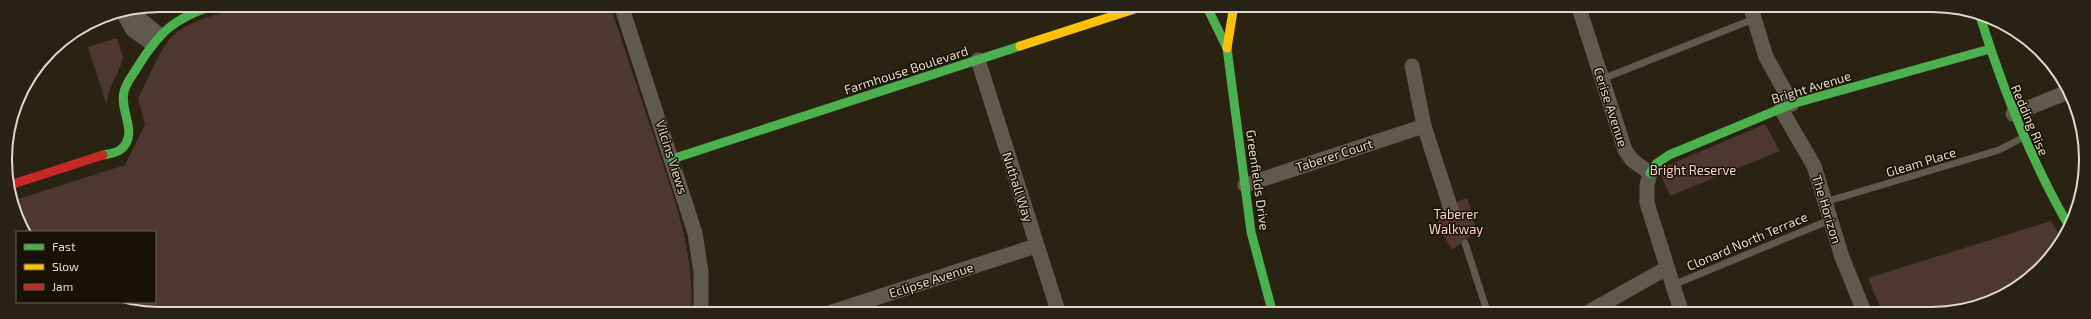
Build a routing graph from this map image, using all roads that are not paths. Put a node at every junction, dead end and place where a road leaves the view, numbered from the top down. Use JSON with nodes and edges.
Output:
{"nodes":[{"id":1,"x":195,"y":12,"type":"edge"},
{"id":2,"x":623,"y":12,"type":"edge"},
{"id":3,"x":1125,"y":12,"type":"edge"},
{"id":4,"x":1209,"y":12,"type":"edge"},
{"id":5,"x":1233,"y":12,"type":"edge"},
{"id":6,"x":1580,"y":12,"type":"edge"},
{"id":7,"x":1752,"y":12,"type":"edge"},
{"id":8,"x":133,"y":14,"type":"edge"},
{"id":9,"x":125,"y":16,"type":"edge"},
{"id":10,"x":1981,"y":21,"type":"edge"},
{"id":11,"x":155,"y":38,"type":"junction"},
{"id":12,"x":1227,"y":48,"type":"junction"},
{"id":13,"x":1990,"y":49,"type":"junction"},
{"id":14,"x":978,"y":60,"type":"junction"},
{"id":15,"x":1412,"y":66,"type":"dead end"},
{"id":16,"x":1602,"y":79,"type":"junction"},
{"id":17,"x":2064,"y":94,"type":"edge"},
{"id":18,"x":1787,"y":106,"type":"junction"},
{"id":19,"x":2013,"y":114,"type":"junction"},
{"id":20,"x":1424,"y":126,"type":"junction"},
{"id":21,"x":2022,"y":138,"type":"junction"},
{"id":22,"x":672,"y":159,"type":"junction"},
{"id":23,"x":1650,"y":173,"type":"junction"},
{"id":24,"x":14,"y":184,"type":"edge"},
{"id":25,"x":1245,"y":185,"type":"junction"},
{"id":26,"x":1825,"y":202,"type":"junction"},
{"id":27,"x":1452,"y":212,"type":"dead end"},
{"id":28,"x":1830,"y":220,"type":"junction"},
{"id":29,"x":2066,"y":221,"type":"edge"},
{"id":30,"x":1465,"y":243,"type":"dead end"},
{"id":31,"x":1036,"y":246,"type":"junction"},
{"id":32,"x":1667,"y":268,"type":"junction"},
{"id":33,"x":1673,"y":285,"type":"junction"},
{"id":34,"x":701,"y":307,"type":"edge"},
{"id":35,"x":848,"y":307,"type":"edge"},
{"id":36,"x":1057,"y":307,"type":"edge"},
{"id":37,"x":1270,"y":307,"type":"edge"},
{"id":38,"x":1486,"y":307,"type":"edge"},
{"id":39,"x":1597,"y":307,"type":"edge"},
{"id":40,"x":1680,"y":307,"type":"edge"},
{"id":41,"x":1862,"y":307,"type":"edge"}],
"edges":[{"from":1,"to":11,"type":"street"},
{"from":2,"to":22,"type":"street","name":"Vilcins Views"},
{"from":3,"to":14,"type":"street","name":"Farmhouse Boulevard"},
{"from":4,"to":12,"type":"street","name":"Greenfields Drive"},
{"from":5,"to":12,"type":"street","name":"Greenfields Drive"},
{"from":6,"to":16,"type":"street","name":"Cerise Avenue"},
{"from":7,"to":16,"type":"lane"},
{"from":7,"to":18,"type":"street","name":"The Horizon"},
{"from":8,"to":11,"type":"street"},
{"from":9,"to":11,"type":"street"},
{"from":10,"to":13,"type":"street","name":"Redding Rise"},
{"from":11,"to":24,"type":"street"},
{"from":12,"to":25,"type":"street","name":"Greenfields Drive"},
{"from":13,"to":18,"type":"street","name":"Bright Avenue"},
{"from":13,"to":19,"type":"street","name":"Redding Rise"},
{"from":14,"to":22,"type":"street","name":"Farmhouse Boulevard"},
{"from":14,"to":31,"type":"street","name":"Nuthall Way"},
{"from":15,"to":20,"type":"street"},
{"from":16,"to":23,"type":"street","name":"Cerise Avenue"},
{"from":17,"to":19,"type":"street"},
{"from":18,"to":23,"type":"street","name":"Bright Avenue"},
{"from":18,"to":26,"type":"street","name":"The Horizon"},
{"from":19,"to":21,"type":"street","name":"Redding Rise"},
{"from":20,"to":25,"type":"street","name":"Taberer Court"},
{"from":20,"to":27,"type":"street"},
{"from":21,"to":26,"type":"lane","name":"Gleam Place"},
{"from":21,"to":29,"type":"street","name":"Redding Rise"},
{"from":22,"to":34,"type":"street","name":"Vilcins Views"},
{"from":23,"to":32,"type":"street"},
{"from":25,"to":37,"type":"street","name":"Greenfields Drive"},
{"from":26,"to":28,"type":"street","name":"The Horizon"},
{"from":28,"to":33,"type":"lane","name":"Clonard North Terrace"},
{"from":28,"to":41,"type":"street","name":"The Horizon"},
{"from":30,"to":38,"type":"lane"},
{"from":31,"to":35,"type":"street","name":"Eclipse Avenue"},
{"from":31,"to":36,"type":"street","name":"Nuthall Way"},
{"from":32,"to":33,"type":"street"},
{"from":32,"to":39,"type":"street"},
{"from":33,"to":40,"type":"street"}]}
